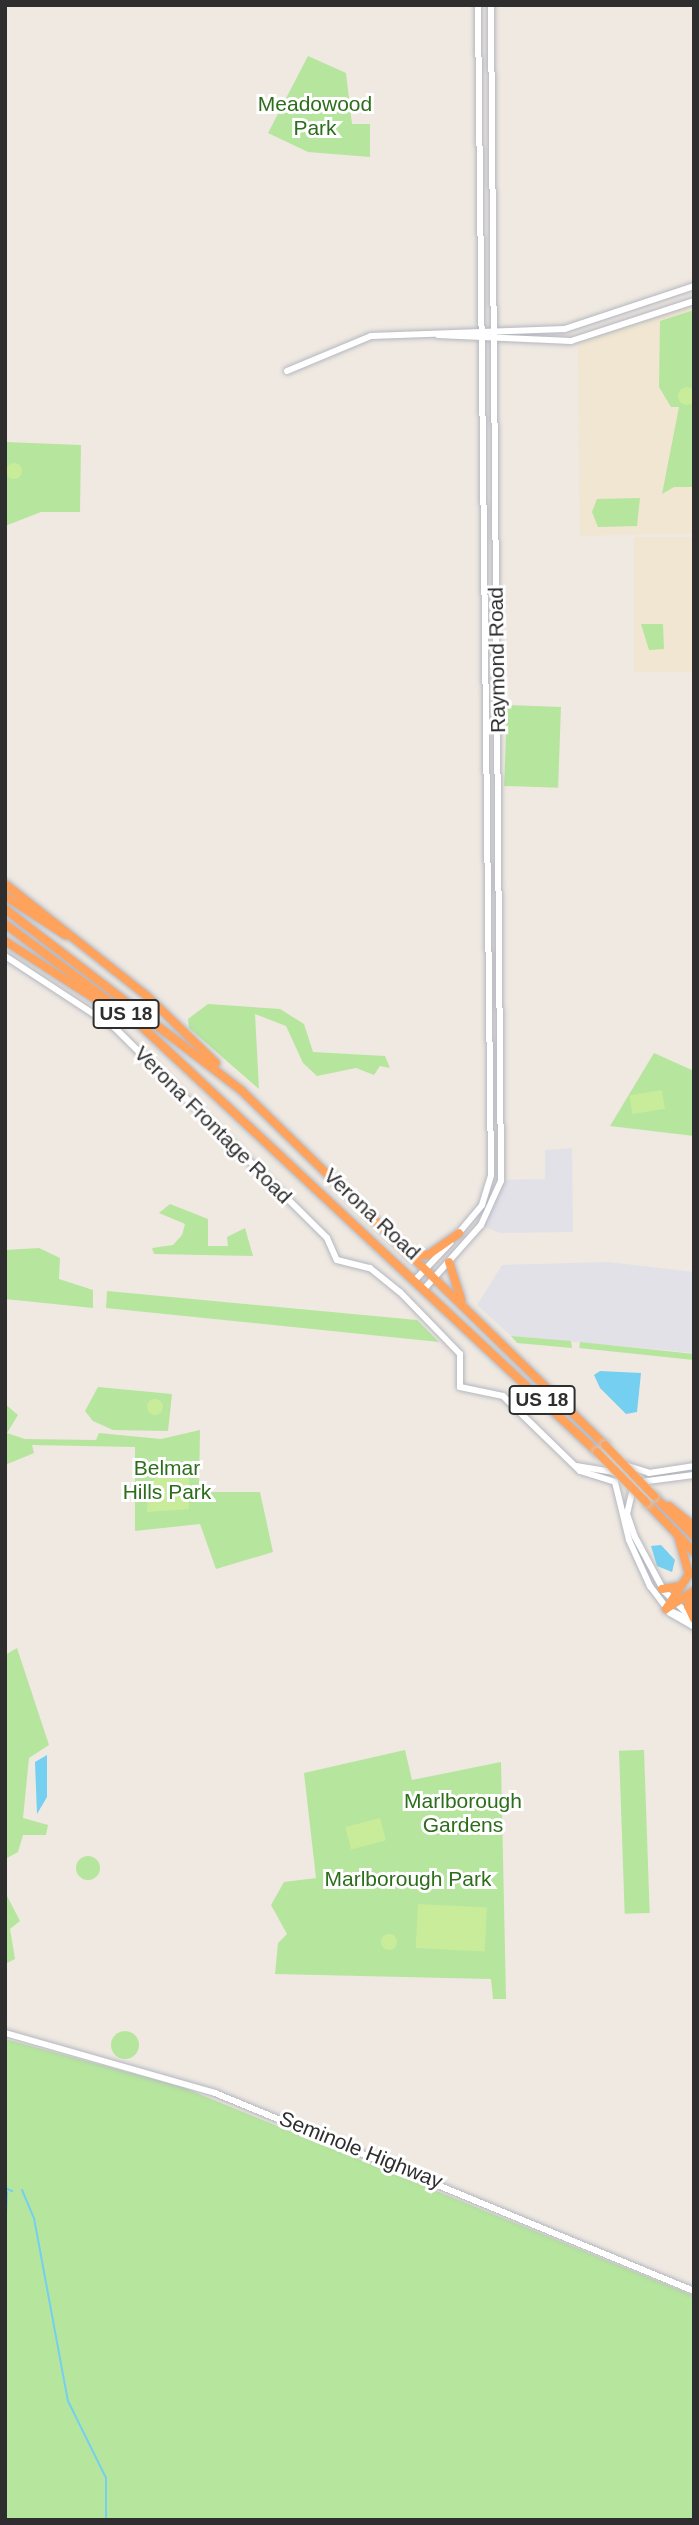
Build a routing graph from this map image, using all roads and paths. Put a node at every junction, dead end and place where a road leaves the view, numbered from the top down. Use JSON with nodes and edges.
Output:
{"nodes":[{"id":1,"x":478,"y":5,"type":"edge"},
{"id":2,"x":491,"y":5,"type":"edge"},
{"id":3,"x":694,"y":286,"type":"edge"},
{"id":4,"x":694,"y":301,"type":"edge"},
{"id":5,"x":481,"y":332,"type":"junction"},
{"id":6,"x":493,"y":332,"type":"junction"},
{"id":7,"x":433,"y":334,"type":"junction"},
{"id":8,"x":481,"y":341,"type":"junction"},
{"id":9,"x":493,"y":341,"type":"junction"},
{"id":10,"x":287,"y":371,"type":"dead end"},
{"id":11,"x":5,"y":884,"type":"edge"},
{"id":12,"x":5,"y":896,"type":"edge"},
{"id":13,"x":5,"y":909,"type":"edge"},
{"id":14,"x":5,"y":924,"type":"edge"},
{"id":15,"x":5,"y":941,"type":"edge"},
{"id":16,"x":5,"y":956,"type":"edge"},
{"id":17,"x":100,"y":958,"type":"junction"},
{"id":18,"x":164,"y":1048,"type":"junction"},
{"id":19,"x":242,"y":1091,"type":"junction"},
{"id":20,"x":459,"y":1233,"type":"junction"},
{"id":21,"x":411,"y":1255,"type":"junction"},
{"id":22,"x":449,"y":1262,"type":"junction"},
{"id":23,"x":422,"y":1266,"type":"junction"},
{"id":24,"x":435,"y":1278,"type":"junction"},
{"id":25,"x":416,"y":1279,"type":"junction"},
{"id":26,"x":425,"y":1288,"type":"junction"},
{"id":27,"x":465,"y":1306,"type":"junction"},
{"id":28,"x":573,"y":1465,"type":"junction"},
{"id":29,"x":694,"y":1466,"type":"edge"},
{"id":30,"x":636,"y":1471,"type":"junction"},
{"id":31,"x":615,"y":1472,"type":"junction"},
{"id":32,"x":694,"y":1475,"type":"edge"},
{"id":33,"x":616,"y":1484,"type":"junction"},
{"id":34,"x":635,"y":1485,"type":"junction"},
{"id":35,"x":663,"y":1505,"type":"junction"},
{"id":36,"x":694,"y":1526,"type":"edge"},
{"id":37,"x":678,"y":1536,"type":"junction"},
{"id":38,"x":694,"y":1536,"type":"edge"},
{"id":39,"x":694,"y":1552,"type":"edge"},
{"id":40,"x":680,"y":1586,"type":"junction"},
{"id":41,"x":662,"y":1589,"type":"junction"},
{"id":42,"x":694,"y":1592,"type":"edge"},
{"id":43,"x":673,"y":1601,"type":"junction"},
{"id":44,"x":666,"y":1609,"type":"junction"},
{"id":45,"x":694,"y":1622,"type":"edge"},
{"id":46,"x":5,"y":2031,"type":"edge"},
{"id":47,"x":694,"y":2291,"type":"edge"}],
"edges":[{"from":1,"to":5,"type":"main road","name":"Raymond Road"},
{"from":2,"to":6,"type":"main road","name":"Raymond Road"},
{"from":3,"to":6,"type":"main road"},
{"from":4,"to":9,"type":"main road"},
{"from":5,"to":6,"type":"main road"},
{"from":5,"to":7,"type":"main road"},
{"from":5,"to":8,"type":"main road","name":"Raymond Road"},
{"from":6,"to":9,"type":"main road","name":"Raymond Road"},
{"from":7,"to":8,"type":"main road"},
{"from":7,"to":10,"type":"main road"},
{"from":8,"to":9,"type":"main road"},
{"from":8,"to":20,"type":"main road","name":"Raymond Road"},
{"from":9,"to":22,"type":"main road","name":"Raymond Road"},
{"from":11,"to":17,"type":"highway"},
{"from":12,"to":17,"type":"highway"},
{"from":13,"to":19,"type":"highway","name":"Verona Road","number":"US 18"},
{"from":14,"to":18,"type":"highway","name":"Verona Road","number":"US 18"},
{"from":15,"to":18,"type":"highway"},
{"from":16,"to":28,"type":"main road","name":"Verona Frontage Road"},
{"from":17,"to":19,"type":"highway"},
{"from":18,"to":25,"type":"highway","name":"Verona Road","number":"US 18"},
{"from":19,"to":21,"type":"highway","name":"Verona Road","number":"US 18"},
{"from":20,"to":21,"type":"highway"},
{"from":20,"to":23,"type":"main road","name":"Raymond Road"},
{"from":21,"to":23,"type":"highway","name":"Verona Road","number":"US 18"},
{"from":22,"to":24,"type":"main road","name":"Raymond Road"},
{"from":22,"to":27,"type":"highway"},
{"from":23,"to":24,"type":"highway","name":"Verona Road","number":"US 18"},
{"from":23,"to":25,"type":"main road","name":"Raymond Road"},
{"from":24,"to":26,"type":"main road","name":"Raymond Road"},
{"from":24,"to":27,"type":"highway","name":"Verona Road","number":"US 18"},
{"from":25,"to":26,"type":"highway","name":"Verona Road","number":"US 18"},
{"from":26,"to":37,"type":"highway","name":"Verona Road","number":"US 18","bridge":true},
{"from":27,"to":35,"type":"highway","name":"Verona Road","number":"US 18","bridge":true},
{"from":28,"to":31,"type":"main road"},
{"from":28,"to":33,"type":"main road"},
{"from":29,"to":30,"type":"main road"},
{"from":30,"to":31,"type":"main road"},
{"from":30,"to":34,"type":"main road"},
{"from":31,"to":33,"type":"main road"},
{"from":32,"to":34,"type":"main road"},
{"from":33,"to":34,"type":"main road"},
{"from":33,"to":44,"type":"main road"},
{"from":34,"to":41,"type":"main road"},
{"from":35,"to":36,"type":"highway"},
{"from":35,"to":38,"type":"highway","name":"Verona Road","number":"US 18"},
{"from":37,"to":39,"type":"highway","name":"Verona Road","number":"US 18"},
{"from":37,"to":40,"type":"highway"},
{"from":40,"to":41,"type":"highway"},
{"from":40,"to":43,"type":"highway"},
{"from":41,"to":43,"type":"main road"},
{"from":42,"to":43,"type":"highway"},
{"from":42,"to":45,"type":"highway"},
{"from":43,"to":44,"type":"highway"},
{"from":43,"to":45,"type":"main road"},
{"from":44,"to":45,"type":"main road"},
{"from":46,"to":47,"type":"main road","name":"Seminole Highway"}]}
